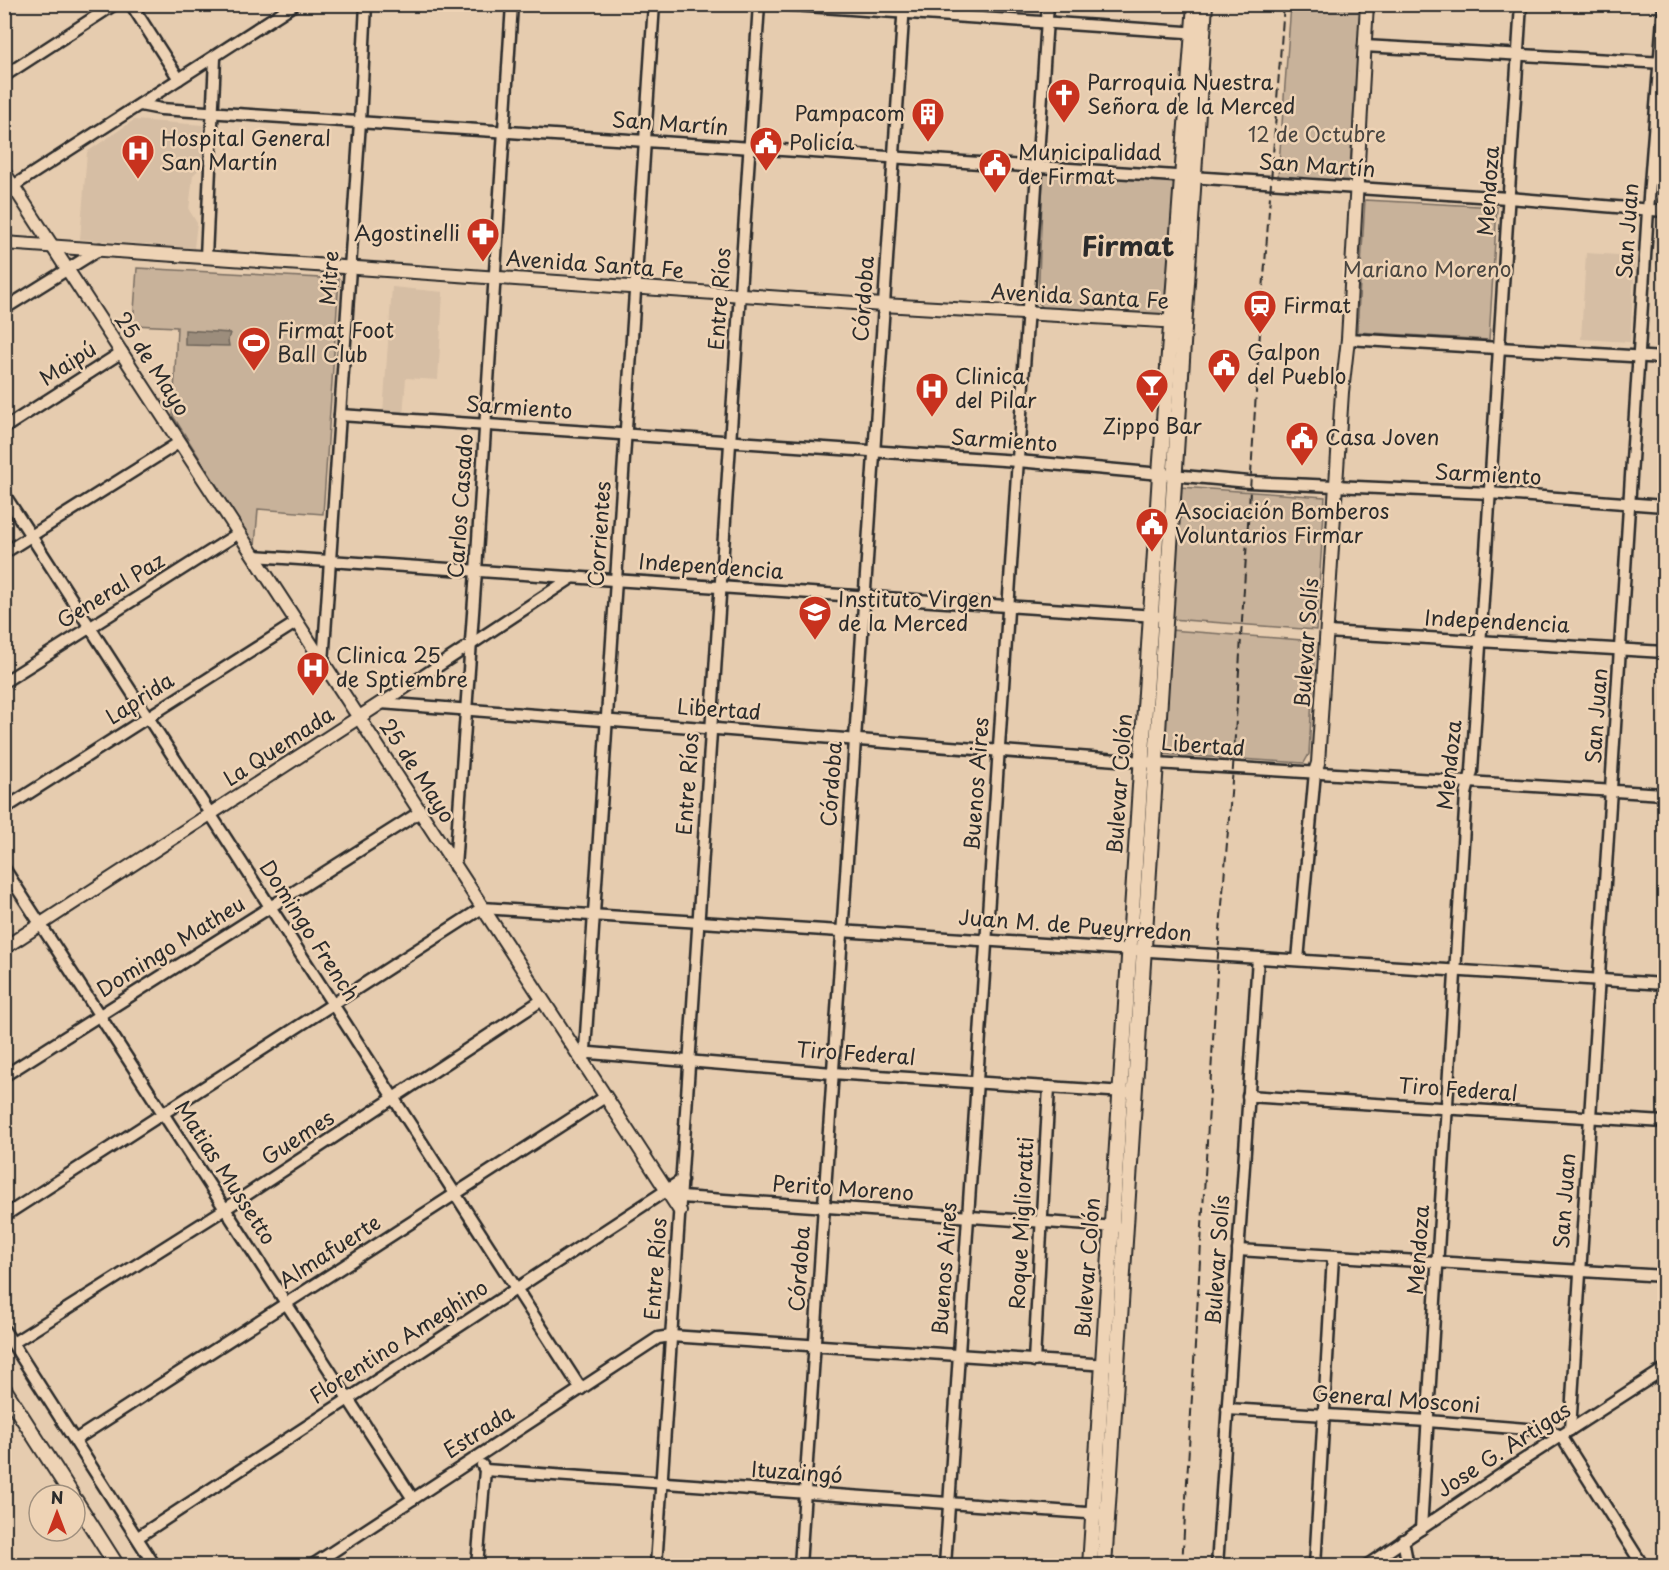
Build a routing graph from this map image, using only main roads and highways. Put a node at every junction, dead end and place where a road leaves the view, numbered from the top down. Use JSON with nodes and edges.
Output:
{"nodes":[{"id":1,"x":1195,"y":4,"type":"edge"},
{"id":2,"x":1205,"y":4,"type":"edge"},
{"id":3,"x":1198,"y":33,"type":"junction"},
{"id":4,"x":4,"y":1389,"type":"edge"},
{"id":5,"x":64,"y":1483,"type":"edge"},
{"id":6,"x":1100,"y":1514,"type":"junction"},
{"id":7,"x":87,"y":1519,"type":"edge"},
{"id":8,"x":117,"y":1566,"type":"edge"},
{"id":9,"x":1090,"y":1566,"type":"edge"},
{"id":10,"x":1104,"y":1566,"type":"edge"}],
"edges":[{"from":1,"to":3,"type":"main road","name":"Bulevar Colón"},
{"from":2,"to":3,"type":"main road","name":"Bulevar Colón"},
{"from":3,"to":6,"type":"main road","name":"Bulevar Colón"},
{"from":4,"to":5,"type":"main road"},
{"from":6,"to":9,"type":"main road","name":"Bulevar Colón"},
{"from":6,"to":10,"type":"main road","name":"Bulevar Colón"},
{"from":7,"to":8,"type":"main road"}]}
